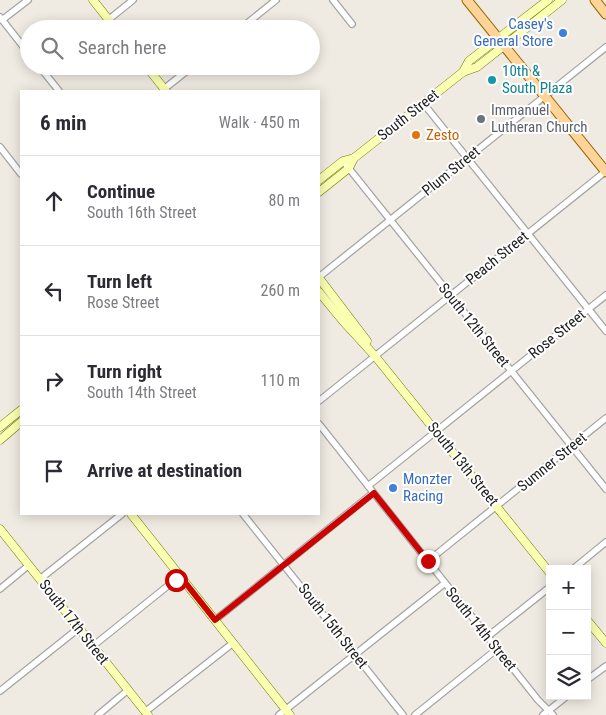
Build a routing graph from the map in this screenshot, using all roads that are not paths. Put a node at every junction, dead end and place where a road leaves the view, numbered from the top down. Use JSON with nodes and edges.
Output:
{"nodes":[{"id":1,"x":28,"y":0,"type":"edge"},
{"id":2,"x":93,"y":0,"type":"edge"},
{"id":3,"x":133,"y":0,"type":"edge"},
{"id":4,"x":276,"y":0,"type":"edge"},
{"id":5,"x":333,"y":0,"type":"edge"},
{"id":6,"x":467,"y":0,"type":"edge"},
{"id":7,"x":548,"y":0,"type":"edge"},
{"id":8,"x":562,"y":0,"type":"edge"},
{"id":9,"x":595,"y":0,"type":"edge"},
{"id":10,"x":606,"y":14,"type":"edge"},
{"id":11,"x":109,"y":19,"type":"joint"},
{"id":12,"x":251,"y":20,"type":"edge"},
{"id":13,"x":2,"y":22,"type":"edge"},
{"id":14,"x":352,"y":24,"type":"dead end"},
{"id":15,"x":501,"y":42,"type":"junction"},
{"id":16,"x":20,"y":43,"type":"edge"},
{"id":17,"x":606,"y":47,"type":"edge"},
{"id":18,"x":47,"y":75,"type":"edge"},
{"id":19,"x":153,"y":75,"type":"edge"},
{"id":20,"x":182,"y":75,"type":"edge"},
{"id":21,"x":58,"y":90,"type":"edge"},
{"id":22,"x":165,"y":90,"type":"edge"},
{"id":23,"x":545,"y":96,"type":"junction"},
{"id":24,"x":423,"y":103,"type":"junction"},
{"id":25,"x":0,"y":147,"type":"edge"},
{"id":26,"x":354,"y":158,"type":"junction"},
{"id":27,"x":468,"y":158,"type":"junction"},
{"id":28,"x":343,"y":161,"type":"junction"},
{"id":29,"x":349,"y":168,"type":"junction"},
{"id":30,"x":606,"y":171,"type":"edge"},
{"id":31,"x":20,"y":173,"type":"edge"},
{"id":32,"x":320,"y":179,"type":"edge"},
{"id":33,"x":320,"y":191,"type":"edge"},
{"id":34,"x":390,"y":220,"type":"junction"},
{"id":35,"x":528,"y":233,"type":"junction"},
{"id":36,"x":320,"y":277,"type":"edge"},
{"id":37,"x":320,"y":279,"type":"edge"},
{"id":38,"x":320,"y":293,"type":"edge"},
{"id":39,"x":451,"y":295,"type":"junction"},
{"id":40,"x":606,"y":295,"type":"edge"},
{"id":41,"x":588,"y":309,"type":"junction"},
{"id":42,"x":606,"y":331,"type":"edge"},
{"id":43,"x":375,"y":356,"type":"junction"},
{"id":44,"x":511,"y":370,"type":"junction"},
{"id":45,"x":320,"y":400,"type":"edge"},
{"id":46,"x":20,"y":411,"type":"edge"},
{"id":47,"x":606,"y":418,"type":"edge"},
{"id":48,"x":20,"y":423,"type":"edge"},
{"id":49,"x":320,"y":426,"type":"edge"},
{"id":50,"x":0,"y":427,"type":"edge"},
{"id":51,"x":436,"y":431,"type":"junction"},
{"id":52,"x":324,"y":432,"type":"junction"},
{"id":53,"x":320,"y":435,"type":"edge"},
{"id":54,"x":0,"y":440,"type":"edge"},
{"id":55,"x":572,"y":446,"type":"junction"},
{"id":56,"x":368,"y":486,"type":"junction"},
{"id":57,"x":606,"y":489,"type":"edge"},
{"id":58,"x":374,"y":493,"type":"junction"},
{"id":59,"x":496,"y":506,"type":"junction"},
{"id":60,"x":121,"y":515,"type":"edge"},
{"id":61,"x":132,"y":515,"type":"edge"},
{"id":62,"x":244,"y":515,"type":"edge"},
{"id":63,"x":0,"y":529,"type":"edge"},
{"id":64,"x":606,"y":542,"type":"edge"},
{"id":65,"x":428,"y":561,"type":"junction"},
{"id":66,"x":284,"y":564,"type":"junction"},
{"id":67,"x":29,"y":565,"type":"junction"},
{"id":68,"x":578,"y":565,"type":"edge"},
{"id":69,"x":546,"y":567,"type":"edge"},
{"id":70,"x":180,"y":576,"type":"junction"},
{"id":71,"x":40,"y":579,"type":"junction"},
{"id":72,"x":445,"y":584,"type":"junction"},
{"id":73,"x":0,"y":589,"type":"edge"},
{"id":74,"x":546,"y":590,"type":"edge"},
{"id":75,"x":215,"y":620,"type":"junction"},
{"id":76,"x":591,"y":625,"type":"edge"},
{"id":77,"x":79,"y":628,"type":"junction"},
{"id":78,"x":487,"y":636,"type":"junction"},
{"id":79,"x":233,"y":642,"type":"junction"},
{"id":80,"x":606,"y":643,"type":"edge"},
{"id":81,"x":93,"y":646,"type":"junction"},
{"id":82,"x":497,"y":649,"type":"junction"},
{"id":83,"x":355,"y":655,"type":"junction"},
{"id":84,"x":606,"y":666,"type":"edge"},
{"id":85,"x":591,"y":677,"type":"edge"},
{"id":86,"x":128,"y":690,"type":"junction"},
{"id":87,"x":0,"y":691,"type":"edge"},
{"id":88,"x":563,"y":700,"type":"edge"},
{"id":89,"x":288,"y":712,"type":"edge"},
{"id":90,"x":146,"y":714,"type":"edge"},
{"id":91,"x":548,"y":714,"type":"edge"},
{"id":92,"x":98,"y":715,"type":"edge"},
{"id":93,"x":278,"y":715,"type":"edge"},
{"id":94,"x":403,"y":715,"type":"edge"},
{"id":95,"x":415,"y":715,"type":"edge"}],
"edges":[{"from":1,"to":13,"type":"street"},
{"from":2,"to":11,"type":"main road"},
{"from":3,"to":11,"type":"street"},
{"from":4,"to":12,"type":"street"},
{"from":5,"to":14,"type":"street"},
{"from":6,"to":15,"type":"main road"},
{"from":7,"to":15,"type":"main road","name":"South Street"},
{"from":8,"to":15,"type":"main road","name":"South Street"},
{"from":9,"to":10,"type":"main road"},
{"from":13,"to":16,"type":"street"},
{"from":15,"to":23,"type":"main road"},
{"from":15,"to":24,"type":"main road","name":"South Street"},
{"from":17,"to":23,"type":"street","name":"Plum Street"},
{"from":18,"to":21,"type":"street"},
{"from":19,"to":22,"type":"main road"},
{"from":20,"to":22,"type":"street"},
{"from":23,"to":27,"type":"street","name":"Plum Street"},
{"from":23,"to":30,"type":"main road"},
{"from":24,"to":26,"type":"main road","name":"South Street"},
{"from":24,"to":27,"type":"street"},
{"from":25,"to":31,"type":"street"},
{"from":26,"to":28,"type":"main road","name":"South Street"},
{"from":26,"to":29,"type":"main road","name":"South Street"},
{"from":27,"to":34,"type":"street","name":"Plum Street"},
{"from":27,"to":35,"type":"street"},
{"from":28,"to":29,"type":"street","name":"South 12th Street"},
{"from":28,"to":32,"type":"main road","name":"South Street"},
{"from":29,"to":33,"type":"main road","name":"South Street"},
{"from":29,"to":34,"type":"street","name":"South 12th Street"},
{"from":30,"to":35,"type":"street","name":"Peach Street"},
{"from":34,"to":36,"type":"street","name":"Plum Street"},
{"from":34,"to":39,"type":"street","name":"South 12th Street"},
{"from":35,"to":39,"type":"street","name":"Peach Street"},
{"from":35,"to":41,"type":"street"},
{"from":37,"to":43,"type":"main road","name":"South 13th Street"},
{"from":38,"to":43,"type":"main road","name":"South 13th Street"},
{"from":39,"to":43,"type":"street","name":"Peach Street"},
{"from":39,"to":44,"type":"street","name":"South 12th Street"},
{"from":40,"to":41,"type":"street","name":"Rose Street"},
{"from":41,"to":42,"type":"street"},
{"from":41,"to":44,"type":"street","name":"Rose Street"},
{"from":43,"to":45,"type":"street","name":"Peach Street"},
{"from":43,"to":51,"type":"main road","name":"South 13th Street"},
{"from":44,"to":51,"type":"street","name":"Rose Street"},
{"from":44,"to":55,"type":"street","name":"South 12th Street"},
{"from":46,"to":50,"type":"main road"},
{"from":47,"to":55,"type":"street","name":"Sumner Street"},
{"from":48,"to":54,"type":"main road"},
{"from":49,"to":52,"type":"street","name":"South 14th Street"},
{"from":51,"to":56,"type":"street","name":"Rose Street"},
{"from":51,"to":59,"type":"main road","name":"South 13th Street"},
{"from":52,"to":53,"type":"street"},
{"from":52,"to":56,"type":"street","name":"South 14th Street"},
{"from":55,"to":57,"type":"street","name":"South 12th Street"},
{"from":55,"to":59,"type":"street","name":"Sumner Street"},
{"from":56,"to":58,"type":"street","name":"South 14th Street"},
{"from":58,"to":65,"type":"street","name":"South 14th Street"},
{"from":58,"to":66,"type":"street"},
{"from":59,"to":65,"type":"street","name":"Sumner Street"},
{"from":59,"to":69,"type":"main road","name":"South 13th Street"},
{"from":60,"to":71,"type":"street"},
{"from":61,"to":70,"type":"main road"},
{"from":62,"to":66,"type":"street","name":"South 15th Street"},
{"from":63,"to":67,"type":"main road","name":"South 17th Street"},
{"from":64,"to":68,"type":"street"},
{"from":65,"to":72,"type":"street","name":"South 14th Street"},
{"from":66,"to":75,"type":"street"},
{"from":66,"to":83,"type":"street","name":"South 15th Street"},
{"from":67,"to":71,"type":"main road","name":"South 17th Street"},
{"from":67,"to":73,"type":"street"},
{"from":70,"to":75,"type":"main road"},
{"from":70,"to":81,"type":"street"},
{"from":71,"to":77,"type":"main road","name":"South 17th Street"},
{"from":72,"to":78,"type":"street","name":"South 14th Street"},
{"from":72,"to":83,"type":"street"},
{"from":74,"to":78,"type":"street"},
{"from":75,"to":79,"type":"main road"},
{"from":76,"to":80,"type":"main road"},
{"from":77,"to":81,"type":"main road","name":"South 17th Street"},
{"from":77,"to":87,"type":"street"},
{"from":78,"to":82,"type":"street","name":"South 14th Street"},
{"from":79,"to":89,"type":"main road"},
{"from":79,"to":90,"type":"street"},
{"from":81,"to":86,"type":"main road","name":"South 17th Street"},
{"from":82,"to":91,"type":"street","name":"South 14th Street"},
{"from":82,"to":95,"type":"street"},
{"from":83,"to":89,"type":"street"},
{"from":83,"to":94,"type":"street","name":"South 15th Street"},
{"from":84,"to":85,"type":"street"},
{"from":86,"to":90,"type":"main road","name":"South 17th Street"},
{"from":86,"to":92,"type":"street"},
{"from":88,"to":91,"type":"street"},
{"from":89,"to":93,"type":"street"}]}
